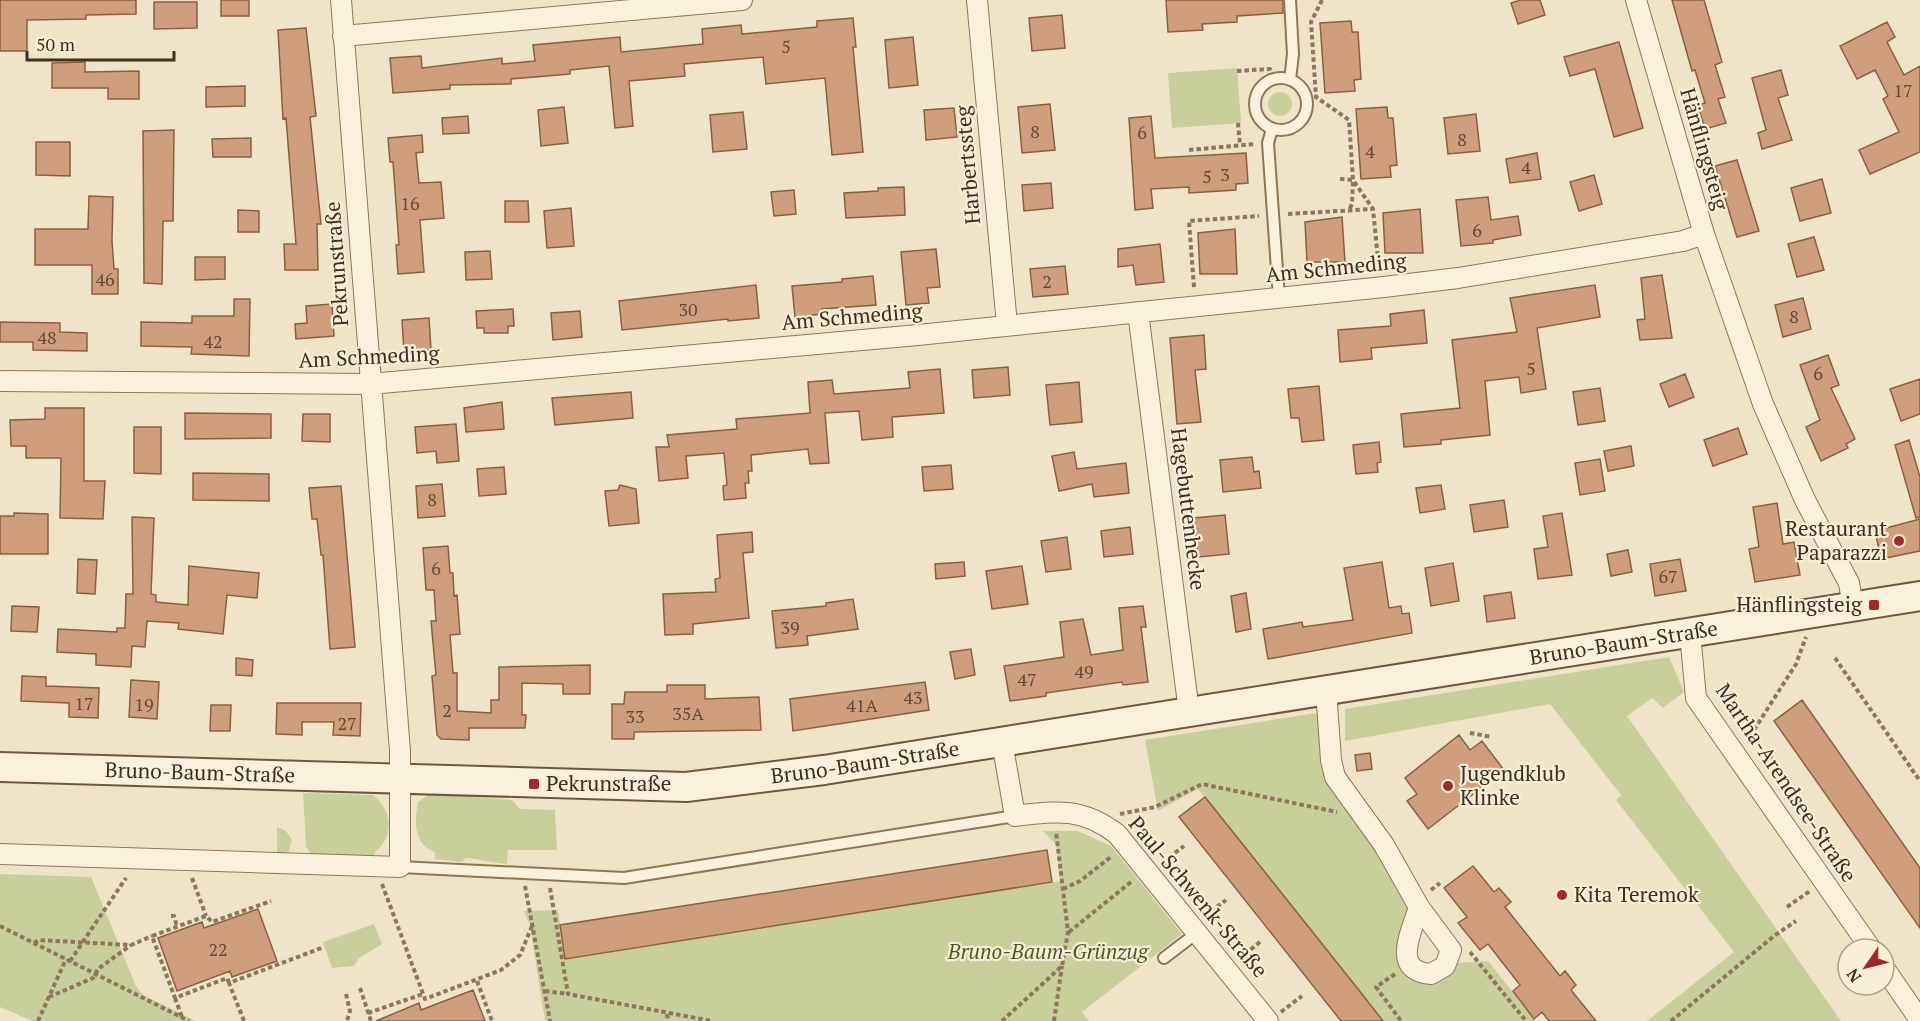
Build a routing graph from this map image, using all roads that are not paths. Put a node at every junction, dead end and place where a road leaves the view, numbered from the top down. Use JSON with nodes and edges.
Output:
{"nodes":[{"id":1,"x":341,"y":0,"type":"edge"},
{"id":2,"x":742,"y":0,"type":"edge"},
{"id":3,"x":977,"y":0,"type":"edge"},
{"id":4,"x":1290,"y":0,"type":"edge"},
{"id":5,"x":1636,"y":0,"type":"edge"},
{"id":6,"x":344,"y":36,"type":"junction"},
{"id":7,"x":1290,"y":80,"type":"junction"},
{"id":8,"x":1272,"y":129,"type":"junction"},
{"id":9,"x":1704,"y":234,"type":"junction"},
{"id":10,"x":1279,"y":298,"type":"junction"},
{"id":11,"x":1138,"y":312,"type":"junction"},
{"id":12,"x":1007,"y":325,"type":"junction"},
{"id":13,"x":0,"y":381,"type":"edge"},
{"id":14,"x":370,"y":384,"type":"junction"},
{"id":15,"x":1920,"y":596,"type":"edge"},
{"id":16,"x":1853,"y":608,"type":"junction"},
{"id":17,"x":1690,"y":633,"type":"junction"},
{"id":18,"x":1326,"y":690,"type":"junction"},
{"id":19,"x":1189,"y":712,"type":"junction"},
{"id":20,"x":1002,"y":742,"type":"junction"},
{"id":21,"x":0,"y":767,"type":"edge"},
{"id":22,"x":400,"y":776,"type":"junction"},
{"id":23,"x":1015,"y":816,"type":"junction"},
{"id":24,"x":0,"y":854,"type":"edge"},
{"id":25,"x":400,"y":867,"type":"junction"},
{"id":26,"x":1423,"y":900,"type":"junction"},
{"id":27,"x":1195,"y":929,"type":"junction"},
{"id":28,"x":1863,"y":937,"type":"edge"},
{"id":29,"x":1164,"y":958,"type":"dead end"},
{"id":30,"x":1896,"y":985,"type":"edge"},
{"id":31,"x":1920,"y":1020,"type":"edge"},
{"id":32,"x":1268,"y":1021,"type":"edge"}],
"edges":[{"from":1,"to":6,"type":"street","name":"Pekrunstraße"},
{"from":2,"to":6,"type":"street"},
{"from":3,"to":12,"type":"street","name":"Harbertssteg"},
{"from":4,"to":7,"type":"lane"},
{"from":5,"to":9,"type":"street","name":"Hänflingsteig"},
{"from":6,"to":14,"type":"street","name":"Pekrunstraße"},
{"from":7,"to":8,"type":"lane"},
{"from":7,"to":8,"type":"lane"},
{"from":8,"to":10,"type":"lane"},
{"from":9,"to":10,"type":"street","name":"Am Schmeding"},
{"from":9,"to":16,"type":"street","name":"Hänflingsteig"},
{"from":10,"to":11,"type":"street","name":"Am Schmeding"},
{"from":11,"to":12,"type":"street","name":"Am Schmeding"},
{"from":11,"to":19,"type":"street","name":"Hagebuttenhecke"},
{"from":12,"to":14,"type":"street","name":"Am Schmeding"},
{"from":13,"to":14,"type":"street","name":"Am Schmeding"},
{"from":14,"to":22,"type":"street","name":"Pekrunstraße"},
{"from":15,"to":16,"type":"street","name":"Bruno-Baum-Straße"},
{"from":16,"to":17,"type":"street","name":"Bruno-Baum-Straße"},
{"from":17,"to":18,"type":"street","name":"Bruno-Baum-Straße"},
{"from":17,"to":28,"type":"street","name":"Martha-Arendsee-Straße"},
{"from":18,"to":19,"type":"street","name":"Bruno-Baum-Straße"},
{"from":18,"to":26,"type":"street"},
{"from":19,"to":20,"type":"street","name":"Bruno-Baum-Straße"},
{"from":20,"to":22,"type":"street","name":"Bruno-Baum-Straße"},
{"from":20,"to":23,"type":"street"},
{"from":21,"to":22,"type":"street","name":"Bruno-Baum-Straße"},
{"from":22,"to":25,"type":"street"},
{"from":23,"to":25,"type":"lane"},
{"from":23,"to":27,"type":"street","name":"Paul-Schwenk-Straße"},
{"from":24,"to":25,"type":"street"},
{"from":26,"to":26,"type":"street"},
{"from":27,"to":29,"type":"lane"},
{"from":27,"to":32,"type":"street","name":"Paul-Schwenk-Straße"},
{"from":30,"to":31,"type":"street"}]}
